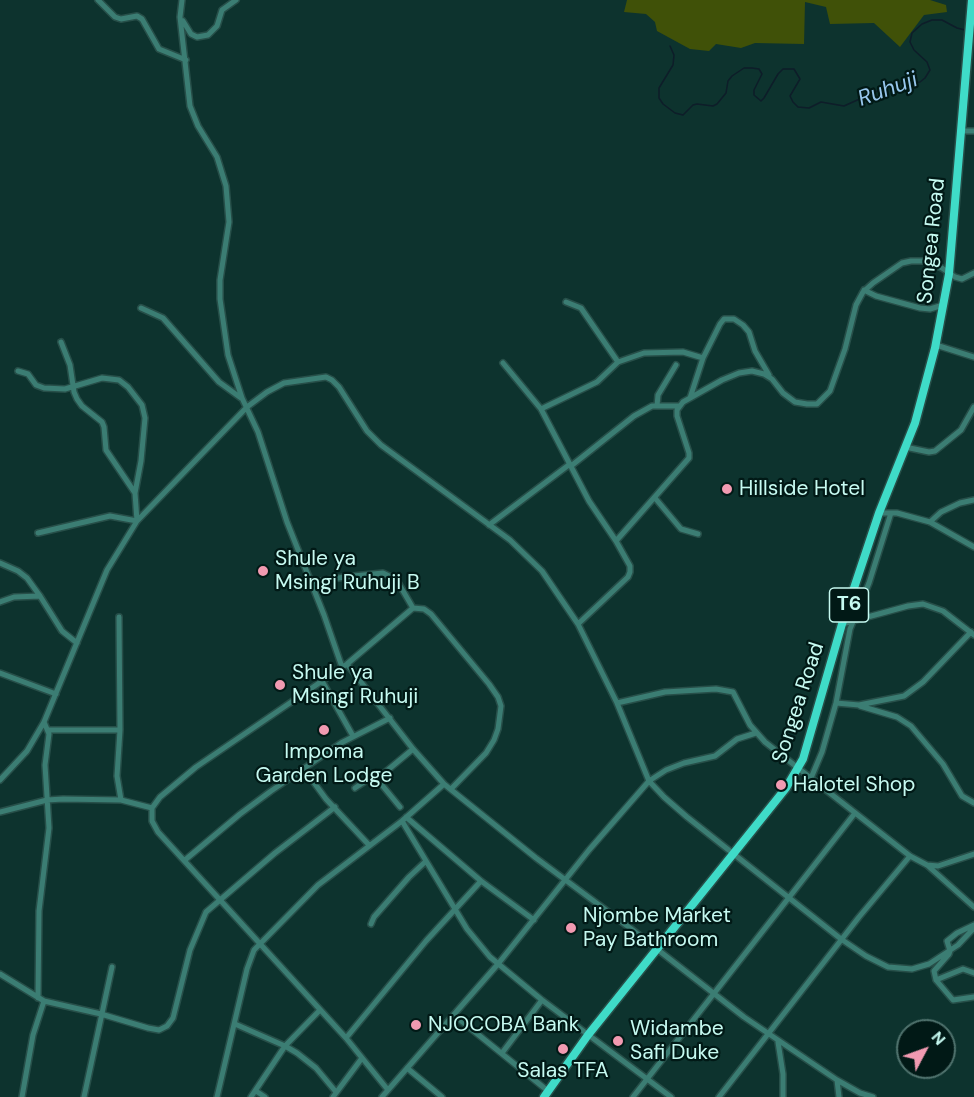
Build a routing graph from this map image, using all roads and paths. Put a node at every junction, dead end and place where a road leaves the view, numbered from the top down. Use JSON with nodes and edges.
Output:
{"nodes":[{"id":1,"x":98,"y":0,"type":"edge"},
{"id":2,"x":182,"y":0,"type":"edge"},
{"id":3,"x":236,"y":0,"type":"edge"},
{"id":4,"x":972,"y":0,"type":"edge"},
{"id":5,"x":180,"y":17,"type":"junction"},
{"id":6,"x":186,"y":60,"type":"junction"},
{"id":7,"x":962,"y":131,"type":"junction"},
{"id":8,"x":974,"y":131,"type":"edge"},
{"id":9,"x":949,"y":273,"type":"junction"},
{"id":10,"x":974,"y":273,"type":"edge"},
{"id":11,"x":864,"y":290,"type":"junction"},
{"id":12,"x":566,"y":302,"type":"dead end"},
{"id":13,"x":944,"y":305,"type":"junction"},
{"id":14,"x":141,"y":308,"type":"dead end"},
{"id":15,"x":61,"y":342,"type":"dead end"},
{"id":16,"x":936,"y":345,"type":"junction"},
{"id":17,"x":974,"y":357,"type":"edge"},
{"id":18,"x":703,"y":358,"type":"junction"},
{"id":19,"x":618,"y":362,"type":"junction"},
{"id":20,"x":503,"y":363,"type":"dead end"},
{"id":21,"x":676,"y":365,"type":"dead end"},
{"id":22,"x":18,"y":371,"type":"dead end"},
{"id":23,"x":772,"y":379,"type":"junction"},
{"id":24,"x":73,"y":387,"type":"junction"},
{"id":25,"x":242,"y":398,"type":"junction"},
{"id":26,"x":689,"y":399,"type":"junction"},
{"id":27,"x":657,"y":406,"type":"junction"},
{"id":28,"x":679,"y":406,"type":"junction"},
{"id":29,"x":247,"y":407,"type":"junction"},
{"id":30,"x":974,"y":407,"type":"edge"},
{"id":31,"x":541,"y":409,"type":"junction"},
{"id":32,"x":905,"y":447,"type":"junction"},
{"id":33,"x":571,"y":465,"type":"junction"},
{"id":34,"x":135,"y":493,"type":"junction"},
{"id":35,"x":655,"y":498,"type":"junction"},
{"id":36,"x":974,"y":500,"type":"edge"},
{"id":37,"x":879,"y":513,"type":"junction"},
{"id":38,"x":891,"y":513,"type":"junction"},
{"id":39,"x":137,"y":521,"type":"junction"},
{"id":40,"x":930,"y":522,"type":"junction"},
{"id":41,"x":489,"y":525,"type":"junction"},
{"id":42,"x":38,"y":533,"type":"dead end"},
{"id":43,"x":698,"y":534,"type":"dead end"},
{"id":44,"x":616,"y":541,"type":"junction"},
{"id":45,"x":974,"y":547,"type":"edge"},
{"id":46,"x":0,"y":563,"type":"edge"},
{"id":47,"x":310,"y":583,"type":"junction"},
{"id":48,"x":40,"y":596,"type":"junction"},
{"id":49,"x":0,"y":602,"type":"edge"},
{"id":50,"x":413,"y":608,"type":"junction"},
{"id":51,"x":119,"y":617,"type":"dead end"},
{"id":52,"x":853,"y":621,"type":"junction"},
{"id":53,"x":578,"y":624,"type":"junction"},
{"id":54,"x":842,"y":624,"type":"junction"},
{"id":55,"x":972,"y":633,"type":"edge"},
{"id":56,"x":77,"y":643,"type":"junction"},
{"id":57,"x":345,"y":666,"type":"junction"},
{"id":58,"x":0,"y":673,"type":"edge"},
{"id":59,"x":322,"y":681,"type":"junction"},
{"id":60,"x":56,"y":694,"type":"junction"},
{"id":61,"x":618,"y":703,"type":"junction"},
{"id":62,"x":836,"y":703,"type":"junction"},
{"id":63,"x":859,"y":705,"type":"junction"},
{"id":64,"x":390,"y":718,"type":"junction"},
{"id":65,"x":44,"y":722,"type":"junction"},
{"id":66,"x":48,"y":730,"type":"junction"},
{"id":67,"x":120,"y":730,"type":"junction"},
{"id":68,"x":756,"y":733,"type":"junction"},
{"id":69,"x":353,"y":736,"type":"junction"},
{"id":70,"x":413,"y":749,"type":"junction"},
{"id":71,"x":799,"y":768,"type":"junction"},
{"id":72,"x":304,"y":769,"type":"junction"},
{"id":73,"x":811,"y":778,"type":"junction"},
{"id":74,"x":377,"y":779,"type":"junction"},
{"id":75,"x":0,"y":780,"type":"edge"},
{"id":76,"x":649,"y":781,"type":"junction"},
{"id":77,"x":444,"y":784,"type":"junction"},
{"id":78,"x":355,"y":788,"type":"dead end"},
{"id":79,"x":451,"y":789,"type":"junction"},
{"id":80,"x":121,"y":800,"type":"junction"},
{"id":81,"x":47,"y":801,"type":"junction"},
{"id":82,"x":974,"y":803,"type":"edge"},
{"id":83,"x":335,"y":807,"type":"junction"},
{"id":84,"x":400,"y":807,"type":"dead end"},
{"id":85,"x":152,"y":808,"type":"junction"},
{"id":86,"x":0,"y":812,"type":"edge"},
{"id":87,"x":855,"y":813,"type":"junction"},
{"id":88,"x":404,"y":819,"type":"junction"},
{"id":89,"x":369,"y":845,"type":"junction"},
{"id":90,"x":735,"y":854,"type":"junction"},
{"id":91,"x":974,"y":854,"type":"edge"},
{"id":92,"x":910,"y":855,"type":"junction"},
{"id":93,"x":185,"y":860,"type":"junction"},
{"id":94,"x":425,"y":862,"type":"junction"},
{"id":95,"x":927,"y":865,"type":"junction"},
{"id":96,"x":565,"y":880,"type":"junction"},
{"id":97,"x":481,"y":881,"type":"junction"},
{"id":98,"x":220,"y":899,"type":"junction"},
{"id":99,"x":789,"y":899,"type":"junction"},
{"id":100,"x":974,"y":907,"type":"edge"},
{"id":101,"x":455,"y":909,"type":"junction"},
{"id":102,"x":534,"y":920,"type":"junction"},
{"id":103,"x":371,"y":924,"type":"dead end"},
{"id":104,"x":974,"y":926,"type":"edge"},
{"id":105,"x":841,"y":939,"type":"junction"},
{"id":106,"x":260,"y":943,"type":"junction"},
{"id":107,"x":658,"y":950,"type":"junction"},
{"id":108,"x":950,"y":951,"type":"junction"},
{"id":109,"x":498,"y":964,"type":"junction"},
{"id":110,"x":111,"y":967,"type":"dead end"},
{"id":111,"x":974,"y":973,"type":"edge"},
{"id":112,"x":0,"y":974,"type":"edge"},
{"id":113,"x":936,"y":981,"type":"junction"},
{"id":114,"x":714,"y":995,"type":"junction"},
{"id":115,"x":974,"y":997,"type":"edge"},
{"id":116,"x":41,"y":1000,"type":"junction"},
{"id":117,"x":542,"y":1000,"type":"junction"},
{"id":118,"x":320,"y":1010,"type":"junction"},
{"id":119,"x":101,"y":1014,"type":"junction"},
{"id":120,"x":454,"y":1015,"type":"junction"},
{"id":121,"x":235,"y":1024,"type":"junction"},
{"id":122,"x":588,"y":1035,"type":"junction"},
{"id":123,"x":769,"y":1035,"type":"junction"},
{"id":124,"x":346,"y":1038,"type":"junction"},
{"id":125,"x":778,"y":1042,"type":"junction"},
{"id":126,"x":285,"y":1046,"type":"junction"},
{"id":127,"x":502,"y":1053,"type":"junction"},
{"id":128,"x":362,"y":1058,"type":"junction"},
{"id":129,"x":407,"y":1068,"type":"junction"},
{"id":130,"x":648,"y":1079,"type":"junction"},
{"id":131,"x":837,"y":1080,"type":"junction"},
{"id":132,"x":387,"y":1090,"type":"junction"},
{"id":133,"x":256,"y":1091,"type":"junction"},
{"id":134,"x":546,"y":1094,"type":"edge"},
{"id":135,"x":335,"y":1095,"type":"edge"},
{"id":136,"x":861,"y":1095,"type":"edge"},
{"id":137,"x":84,"y":1096,"type":"edge"},
{"id":138,"x":21,"y":1097,"type":"edge"},
{"id":139,"x":217,"y":1097,"type":"edge"},
{"id":140,"x":251,"y":1097,"type":"edge"},
{"id":141,"x":265,"y":1097,"type":"edge"},
{"id":142,"x":382,"y":1097,"type":"edge"},
{"id":143,"x":442,"y":1097,"type":"edge"},
{"id":144,"x":633,"y":1097,"type":"edge"},
{"id":145,"x":671,"y":1097,"type":"edge"},
{"id":146,"x":719,"y":1097,"type":"edge"},
{"id":147,"x":783,"y":1097,"type":"edge"},
{"id":148,"x":838,"y":1097,"type":"edge"},
{"id":149,"x":873,"y":1097,"type":"edge"}],
"edges":[{"from":1,"to":6,"type":"street"},
{"from":2,"to":5,"type":"street"},
{"from":3,"to":5,"type":"street"},
{"from":4,"to":7,"type":"highway","name":"Songea Road","number":"T6"},
{"from":5,"to":6,"type":"street"},
{"from":6,"to":25,"type":"street"},
{"from":7,"to":8,"type":"street"},
{"from":7,"to":9,"type":"highway","name":"Songea Road","number":"T6"},
{"from":9,"to":10,"type":"street"},
{"from":9,"to":11,"type":"street"},
{"from":9,"to":13,"type":"highway","name":"Songea Road","number":"T6"},
{"from":11,"to":13,"type":"street"},
{"from":11,"to":23,"type":"street"},
{"from":12,"to":19,"type":"street"},
{"from":13,"to":16,"type":"highway","name":"Songea Road","number":"T6"},
{"from":14,"to":25,"type":"street"},
{"from":15,"to":24,"type":"street"},
{"from":16,"to":17,"type":"street"},
{"from":16,"to":32,"type":"highway","name":"Songea Road","number":"T6"},
{"from":18,"to":19,"type":"street"},
{"from":18,"to":23,"type":"street"},
{"from":18,"to":26,"type":"street"},
{"from":19,"to":31,"type":"street"},
{"from":20,"to":31,"type":"street"},
{"from":21,"to":27,"type":"street"},
{"from":22,"to":24,"type":"street"},
{"from":23,"to":26,"type":"street"},
{"from":24,"to":34,"type":"street"},
{"from":24,"to":34,"type":"street"},
{"from":25,"to":29,"type":"street"},
{"from":26,"to":28,"type":"street"},
{"from":27,"to":28,"type":"street"},
{"from":27,"to":33,"type":"street"},
{"from":28,"to":35,"type":"street"},
{"from":29,"to":39,"type":"street"},
{"from":29,"to":41,"type":"street"},
{"from":29,"to":47,"type":"street"},
{"from":30,"to":32,"type":"street"},
{"from":31,"to":33,"type":"street"},
{"from":32,"to":37,"type":"highway","name":"Songea Road","number":"T6"},
{"from":33,"to":41,"type":"street"},
{"from":33,"to":44,"type":"street"},
{"from":34,"to":39,"type":"street"},
{"from":35,"to":43,"type":"street"},
{"from":35,"to":44,"type":"street"},
{"from":36,"to":40,"type":"street"},
{"from":37,"to":38,"type":"street"},
{"from":37,"to":54,"type":"highway","name":"Songea Road","number":"T6"},
{"from":38,"to":40,"type":"street"},
{"from":38,"to":52,"type":"street"},
{"from":39,"to":42,"type":"street"},
{"from":39,"to":56,"type":"street"},
{"from":40,"to":45,"type":"street"},
{"from":41,"to":53,"type":"street"},
{"from":44,"to":53,"type":"street"},
{"from":46,"to":48,"type":"street"},
{"from":47,"to":50,"type":"street"},
{"from":47,"to":57,"type":"street"},
{"from":48,"to":49,"type":"street"},
{"from":48,"to":56,"type":"street"},
{"from":50,"to":57,"type":"street"},
{"from":50,"to":79,"type":"street"},
{"from":51,"to":67,"type":"street"},
{"from":52,"to":54,"type":"street"},
{"from":52,"to":55,"type":"street"},
{"from":52,"to":62,"type":"street"},
{"from":53,"to":61,"type":"street"},
{"from":54,"to":71,"type":"highway","name":"Songea Road","number":"T6"},
{"from":55,"to":63,"type":"street"},
{"from":56,"to":60,"type":"street"},
{"from":57,"to":59,"type":"street"},
{"from":57,"to":64,"type":"street"},
{"from":58,"to":60,"type":"street"},
{"from":59,"to":69,"type":"street"},
{"from":59,"to":85,"type":"street"},
{"from":60,"to":65,"type":"street"},
{"from":61,"to":68,"type":"street"},
{"from":61,"to":76,"type":"street"},
{"from":62,"to":63,"type":"street"},
{"from":62,"to":73,"type":"street"},
{"from":63,"to":82,"type":"street"},
{"from":64,"to":69,"type":"street"},
{"from":64,"to":70,"type":"street"},
{"from":65,"to":66,"type":"street"},
{"from":65,"to":75,"type":"street"},
{"from":66,"to":67,"type":"street"},
{"from":66,"to":81,"type":"street"},
{"from":67,"to":80,"type":"street"},
{"from":68,"to":71,"type":"street"},
{"from":68,"to":76,"type":"street"},
{"from":69,"to":72,"type":"street"},
{"from":70,"to":74,"type":"street"},
{"from":70,"to":77,"type":"street"},
{"from":71,"to":73,"type":"street"},
{"from":71,"to":90,"type":"highway","name":"Songea Road","number":"T6"},
{"from":72,"to":83,"type":"street"},
{"from":72,"to":93,"type":"street"},
{"from":73,"to":87,"type":"street"},
{"from":74,"to":78,"type":"street"},
{"from":74,"to":84,"type":"street"},
{"from":76,"to":90,"type":"street"},
{"from":76,"to":96,"type":"street"},
{"from":77,"to":79,"type":"street"},
{"from":77,"to":88,"type":"street"},
{"from":79,"to":96,"type":"street"},
{"from":80,"to":81,"type":"street"},
{"from":80,"to":85,"type":"street"},
{"from":81,"to":86,"type":"street"},
{"from":81,"to":116,"type":"street"},
{"from":83,"to":89,"type":"street"},
{"from":83,"to":98,"type":"street"},
{"from":85,"to":93,"type":"street"},
{"from":87,"to":92,"type":"street"},
{"from":87,"to":99,"type":"street"},
{"from":88,"to":89,"type":"street"},
{"from":88,"to":94,"type":"street"},
{"from":88,"to":97,"type":"street"},
{"from":89,"to":106,"type":"street"},
{"from":90,"to":99,"type":"street"},
{"from":90,"to":107,"type":"highway","name":"Songea Road","number":"T6"},
{"from":91,"to":95,"type":"street"},
{"from":92,"to":95,"type":"street"},
{"from":92,"to":105,"type":"street"},
{"from":93,"to":98,"type":"street"},
{"from":94,"to":101,"type":"street"},
{"from":94,"to":103,"type":"street"},
{"from":95,"to":100,"type":"street"},
{"from":96,"to":102,"type":"street"},
{"from":96,"to":107,"type":"street"},
{"from":97,"to":101,"type":"street"},
{"from":97,"to":102,"type":"street"},
{"from":98,"to":106,"type":"street"},
{"from":98,"to":119,"type":"street"},
{"from":99,"to":105,"type":"street"},
{"from":99,"to":114,"type":"street"},
{"from":101,"to":109,"type":"street"},
{"from":101,"to":124,"type":"street"},
{"from":102,"to":109,"type":"street"},
{"from":104,"to":108,"type":"street"},
{"from":104,"to":108,"type":"street"},
{"from":105,"to":108,"type":"street"},
{"from":105,"to":123,"type":"street"},
{"from":106,"to":118,"type":"street"},
{"from":106,"to":121,"type":"street"},
{"from":107,"to":114,"type":"street"},
{"from":107,"to":122,"type":"highway","name":"Songea Road","number":"T6"},
{"from":108,"to":113,"type":"street"},
{"from":109,"to":117,"type":"street"},
{"from":109,"to":120,"type":"street"},
{"from":110,"to":119,"type":"street"},
{"from":111,"to":113,"type":"street"},
{"from":112,"to":116,"type":"street"},
{"from":113,"to":115,"type":"street"},
{"from":114,"to":123,"type":"street"},
{"from":114,"to":130,"type":"street"},
{"from":116,"to":119,"type":"street"},
{"from":116,"to":138,"type":"street"},
{"from":117,"to":122,"type":"street"},
{"from":117,"to":127,"type":"street"},
{"from":118,"to":124,"type":"street"},
{"from":118,"to":126,"type":"street"},
{"from":119,"to":137,"type":"street"},
{"from":120,"to":127,"type":"street"},
{"from":120,"to":129,"type":"street"},
{"from":121,"to":126,"type":"street"},
{"from":121,"to":139,"type":"street"},
{"from":122,"to":130,"type":"street"},
{"from":122,"to":134,"type":"highway","name":"Songea Road","number":"T6"},
{"from":123,"to":125,"type":"street"},
{"from":123,"to":146,"type":"street"},
{"from":124,"to":128,"type":"street"},
{"from":125,"to":131,"type":"street"},
{"from":125,"to":147,"type":"street"},
{"from":126,"to":133,"type":"street"},
{"from":126,"to":135,"type":"street"},
{"from":127,"to":134,"type":"street"},
{"from":128,"to":132,"type":"street"},
{"from":128,"to":135,"type":"street"},
{"from":129,"to":132,"type":"street"},
{"from":129,"to":143,"type":"street"},
{"from":130,"to":144,"type":"street"},
{"from":130,"to":145,"type":"street"},
{"from":131,"to":136,"type":"street"},
{"from":131,"to":148,"type":"street"},
{"from":132,"to":142,"type":"street"},
{"from":133,"to":140,"type":"street"},
{"from":133,"to":141,"type":"street"},
{"from":136,"to":149,"type":"street"}]}
